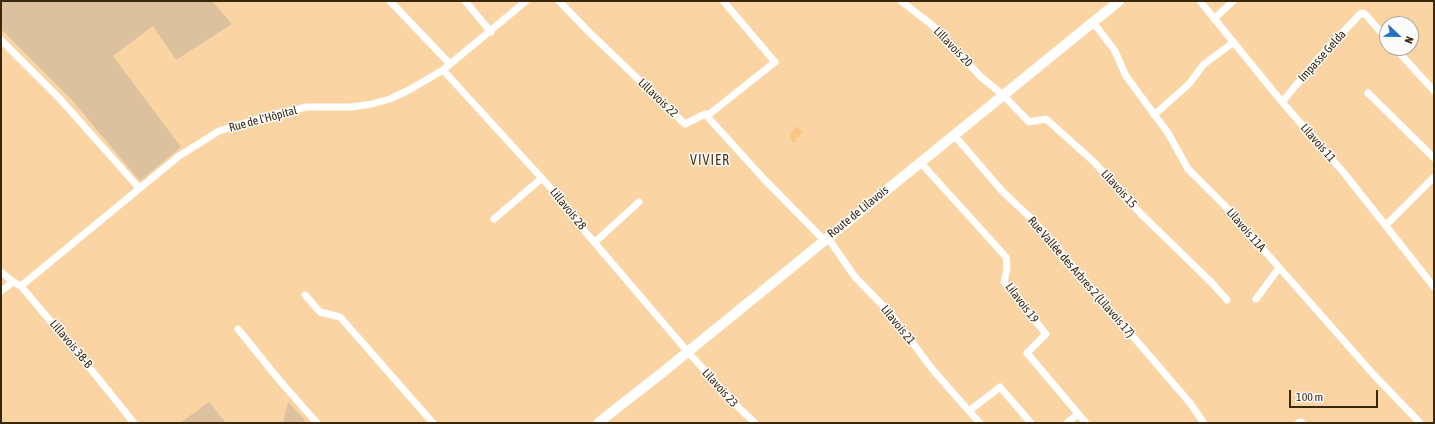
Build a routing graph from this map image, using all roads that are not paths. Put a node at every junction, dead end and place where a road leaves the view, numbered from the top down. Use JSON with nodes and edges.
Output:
{"nodes":[{"id":1,"x":390,"y":1,"type":"edge"},
{"id":2,"x":465,"y":1,"type":"edge"},
{"id":3,"x":526,"y":1,"type":"edge"},
{"id":4,"x":559,"y":1,"type":"edge"},
{"id":5,"x":900,"y":1,"type":"edge"},
{"id":6,"x":1119,"y":1,"type":"edge"},
{"id":7,"x":1200,"y":1,"type":"edge"},
{"id":8,"x":1234,"y":1,"type":"edge"},
{"id":9,"x":724,"y":2,"type":"edge"},
{"id":10,"x":1214,"y":19,"type":"junction"},
{"id":11,"x":1093,"y":22,"type":"junction"},
{"id":12,"x":1379,"y":30,"type":"edge"},
{"id":13,"x":491,"y":32,"type":"junction"},
{"id":14,"x":1,"y":40,"type":"edge"},
{"id":15,"x":1234,"y":42,"type":"junction"},
{"id":16,"x":1402,"y":56,"type":"edge"},
{"id":17,"x":450,"y":64,"type":"junction"},
{"id":18,"x":443,"y":70,"type":"junction"},
{"id":19,"x":1434,"y":91,"type":"edge"},
{"id":20,"x":1368,"y":93,"type":"dead end"},
{"id":21,"x":1003,"y":95,"type":"junction"},
{"id":22,"x":1282,"y":102,"type":"junction"},
{"id":23,"x":1154,"y":115,"type":"junction"},
{"id":24,"x":708,"y":116,"type":"junction"},
{"id":25,"x":954,"y":135,"type":"junction"},
{"id":26,"x":1434,"y":158,"type":"edge"},
{"id":27,"x":920,"y":162,"type":"junction"},
{"id":28,"x":1434,"y":177,"type":"edge"},
{"id":29,"x":542,"y":178,"type":"junction"},
{"id":30,"x":139,"y":188,"type":"junction"},
{"id":31,"x":639,"y":202,"type":"dead end"},
{"id":32,"x":494,"y":219,"type":"dead end"},
{"id":33,"x":1386,"y":225,"type":"junction"},
{"id":34,"x":826,"y":239,"type":"junction"},
{"id":35,"x":595,"y":242,"type":"junction"},
{"id":36,"x":1279,"y":268,"type":"junction"},
{"id":37,"x":1,"y":272,"type":"edge"},
{"id":38,"x":13,"y":282,"type":"junction"},
{"id":39,"x":21,"y":286,"type":"junction"},
{"id":40,"x":1434,"y":288,"type":"edge"},
{"id":41,"x":1,"y":291,"type":"edge"},
{"id":42,"x":305,"y":295,"type":"dead end"},
{"id":43,"x":1256,"y":299,"type":"dead end"},
{"id":44,"x":1227,"y":300,"type":"dead end"},
{"id":45,"x":238,"y":329,"type":"dead end"},
{"id":46,"x":687,"y":351,"type":"junction"},
{"id":47,"x":969,"y":411,"type":"junction"},
{"id":48,"x":1078,"y":414,"type":"junction"},
{"id":49,"x":134,"y":423,"type":"edge"},
{"id":50,"x":317,"y":423,"type":"edge"},
{"id":51,"x":433,"y":423,"type":"edge"},
{"id":52,"x":598,"y":423,"type":"edge"},
{"id":53,"x":753,"y":423,"type":"edge"},
{"id":54,"x":980,"y":423,"type":"edge"},
{"id":55,"x":1031,"y":423,"type":"edge"},
{"id":56,"x":1067,"y":423,"type":"edge"},
{"id":57,"x":1086,"y":423,"type":"edge"},
{"id":58,"x":1204,"y":423,"type":"edge"},
{"id":59,"x":1298,"y":423,"type":"edge"},
{"id":60,"x":1302,"y":423,"type":"edge"},
{"id":61,"x":1420,"y":423,"type":"edge"}],
"edges":[{"from":1,"to":17,"type":"street"},
{"from":2,"to":13,"type":"street"},
{"from":3,"to":13,"type":"street","name":"Rue de l'Hôpital"},
{"from":4,"to":24,"type":"street","name":"Lillavois 22"},
{"from":5,"to":21,"type":"street","name":"Lillavois 20"},
{"from":6,"to":11,"type":"main road","name":"Route de Lilavois"},
{"from":7,"to":10,"type":"street","name":"Lilavois 11"},
{"from":8,"to":10,"type":"street"},
{"from":9,"to":24,"type":"street"},
{"from":10,"to":15,"type":"street","name":"Lilavois 11"},
{"from":11,"to":21,"type":"main road","name":"Route de Lilavois"},
{"from":11,"to":23,"type":"street","name":"Lilavois 11A"},
{"from":12,"to":22,"type":"street","name":"Impasse Gelda"},
{"from":13,"to":17,"type":"street","name":"Rue de l'Hôpital"},
{"from":14,"to":30,"type":"street"},
{"from":15,"to":22,"type":"street","name":"Lilavois 11"},
{"from":15,"to":23,"type":"street"},
{"from":16,"to":19,"type":"street"},
{"from":17,"to":18,"type":"street","name":"Rue de l'Hôpital"},
{"from":18,"to":29,"type":"street","name":"Lillavois 28"},
{"from":18,"to":30,"type":"street","name":"Rue de l'Hôpital"},
{"from":20,"to":26,"type":"street"},
{"from":21,"to":25,"type":"main road","name":"Route de Lilavois"},
{"from":21,"to":44,"type":"street","name":"Lilavois 15"},
{"from":22,"to":33,"type":"street","name":"Lilavois 11"},
{"from":23,"to":36,"type":"street","name":"Lilavois 11A"},
{"from":24,"to":34,"type":"street"},
{"from":25,"to":27,"type":"main road","name":"Route de Lilavois"},
{"from":25,"to":58,"type":"street","name":"Rue Vallée des Arbres 2 (Lilavois 17)"},
{"from":27,"to":34,"type":"main road","name":"Route de Lilavois"},
{"from":27,"to":48,"type":"street","name":"Lilavois 19"},
{"from":28,"to":33,"type":"street"},
{"from":29,"to":32,"type":"street"},
{"from":29,"to":35,"type":"street","name":"Lillavois 28"},
{"from":30,"to":39,"type":"street","name":"Rue de l'Hôpital"},
{"from":31,"to":35,"type":"street"},
{"from":33,"to":40,"type":"street","name":"Lilavois 11"},
{"from":34,"to":46,"type":"main road","name":"Route de Lilavois"},
{"from":34,"to":47,"type":"street","name":"Lilavois 21"},
{"from":35,"to":46,"type":"street","name":"Lillavois 28"},
{"from":36,"to":43,"type":"street"},
{"from":36,"to":61,"type":"street","name":"Lilavois 11A"},
{"from":37,"to":38,"type":"street","name":"Lillavois 38-B"},
{"from":38,"to":39,"type":"street","name":"Lillavois 38-B"},
{"from":38,"to":41,"type":"street"},
{"from":39,"to":49,"type":"street","name":"Lillavois 38-B"},
{"from":42,"to":51,"type":"street"},
{"from":45,"to":50,"type":"street"},
{"from":46,"to":52,"type":"main road","name":"Route de Lilavois"},
{"from":46,"to":53,"type":"street","name":"Lilavois 23"},
{"from":47,"to":54,"type":"street","name":"Lilavois 21"},
{"from":47,"to":55,"type":"street"},
{"from":48,"to":56,"type":"street"},
{"from":48,"to":57,"type":"street","name":"Lilavois 19"},
{"from":59,"to":60,"type":"street"}]}
